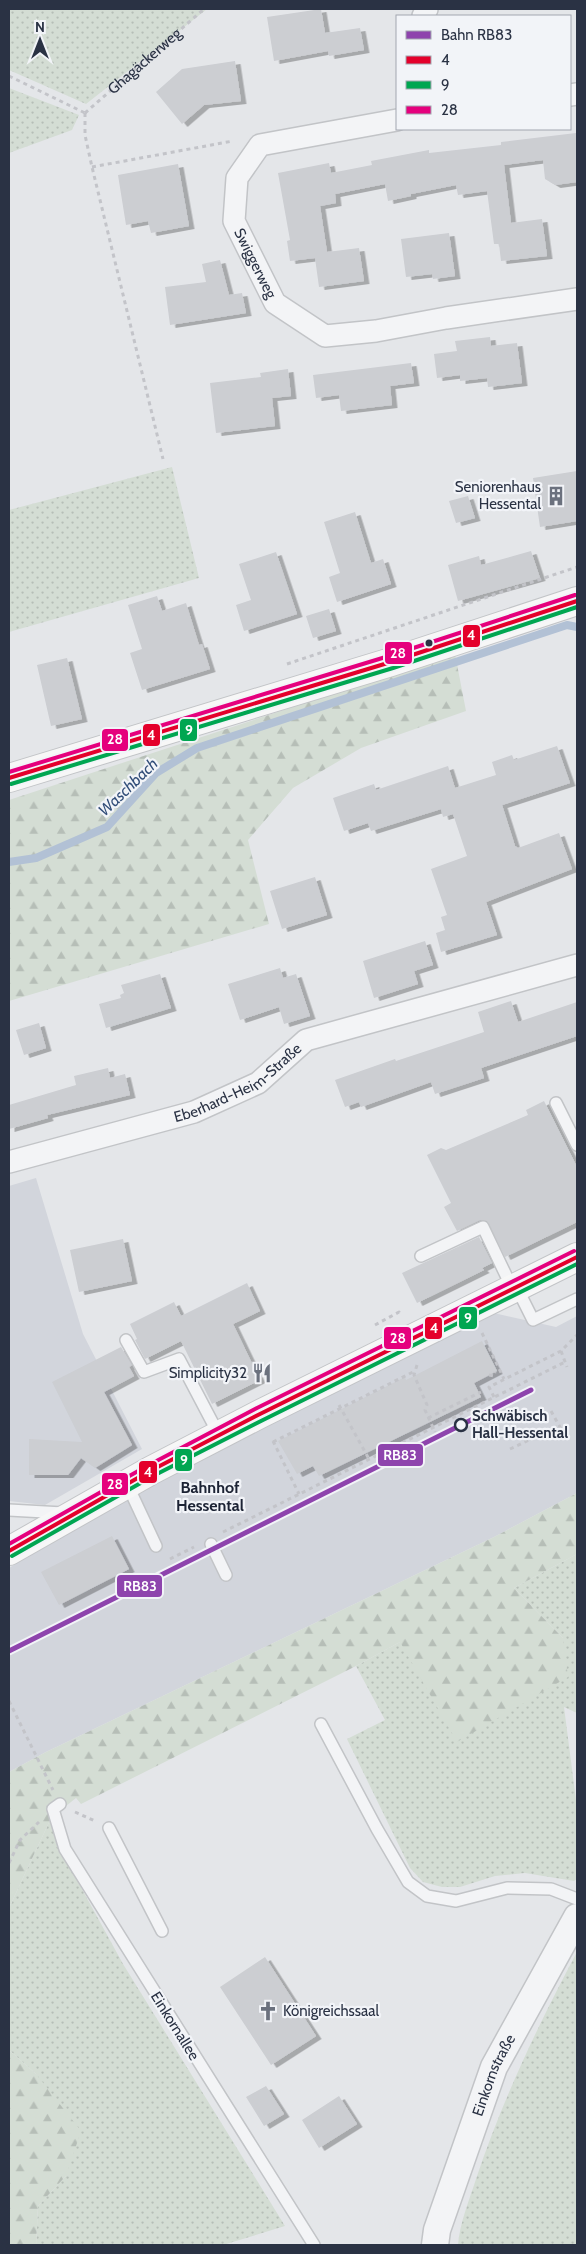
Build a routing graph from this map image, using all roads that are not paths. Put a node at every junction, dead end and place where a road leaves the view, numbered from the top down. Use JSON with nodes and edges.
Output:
{"nodes":[{"id":1,"x":396,"y":120,"type":"edge"},
{"id":2,"x":577,"y":299,"type":"edge"},
{"id":3,"x":577,"y":602,"type":"edge"},
{"id":4,"x":9,"y":778,"type":"edge"},
{"id":5,"x":577,"y":964,"type":"edge"},
{"id":6,"x":556,"y":1103,"type":"dead end"},
{"id":7,"x":577,"y":1146,"type":"edge"},
{"id":8,"x":9,"y":1162,"type":"edge"},
{"id":9,"x":421,"y":1256,"type":"dead end"},
{"id":10,"x":577,"y":1257,"type":"edge"},
{"id":11,"x":515,"y":1289,"type":"junction"},
{"id":12,"x":577,"y":1299,"type":"edge"},
{"id":13,"x":126,"y":1340,"type":"dead end"},
{"id":14,"x":219,"y":1435,"type":"junction"},
{"id":15,"x":127,"y":1484,"type":"junction"},
{"id":16,"x":9,"y":1510,"type":"edge"},
{"id":17,"x":72,"y":1514,"type":"junction"},
{"id":18,"x":210,"y":1542,"type":"road end"},
{"id":19,"x":156,"y":1546,"type":"dead end"},
{"id":20,"x":9,"y":1551,"type":"edge"},
{"id":21,"x":226,"y":1574,"type":"dead end"},
{"id":22,"x":321,"y":1724,"type":"dead end"},
{"id":23,"x":56,"y":1806,"type":"road end"},
{"id":24,"x":109,"y":1828,"type":"road end"},
{"id":25,"x":577,"y":1899,"type":"edge"},
{"id":26,"x":577,"y":1917,"type":"edge"},
{"id":27,"x":162,"y":1931,"type":"dead end"},
{"id":28,"x":314,"y":2245,"type":"edge"},
{"id":29,"x":435,"y":2245,"type":"edge"}],
"edges":[{"from":1,"to":2,"type":"street","name":"Swiggerweg"},
{"from":3,"to":4,"type":"main road"},
{"from":5,"to":8,"type":"street","name":"Eberhard-Heim-Straße"},
{"from":6,"to":7,"type":"lane"},
{"from":9,"to":11,"type":"lane"},
{"from":10,"to":11,"type":"main road"},
{"from":11,"to":12,"type":"lane"},
{"from":11,"to":14,"type":"main road"},
{"from":13,"to":14,"type":"lane"},
{"from":14,"to":15,"type":"main road"},
{"from":15,"to":17,"type":"main road"},
{"from":15,"to":19,"type":"lane"},
{"from":16,"to":17,"type":"lane"},
{"from":17,"to":20,"type":"main road"},
{"from":18,"to":21,"type":"lane"},
{"from":22,"to":25,"type":"lane"},
{"from":23,"to":28,"type":"lane","name":"Einkornallee"},
{"from":24,"to":27,"type":"lane"},
{"from":26,"to":29,"type":"street","name":"Einkornstraße"}]}
